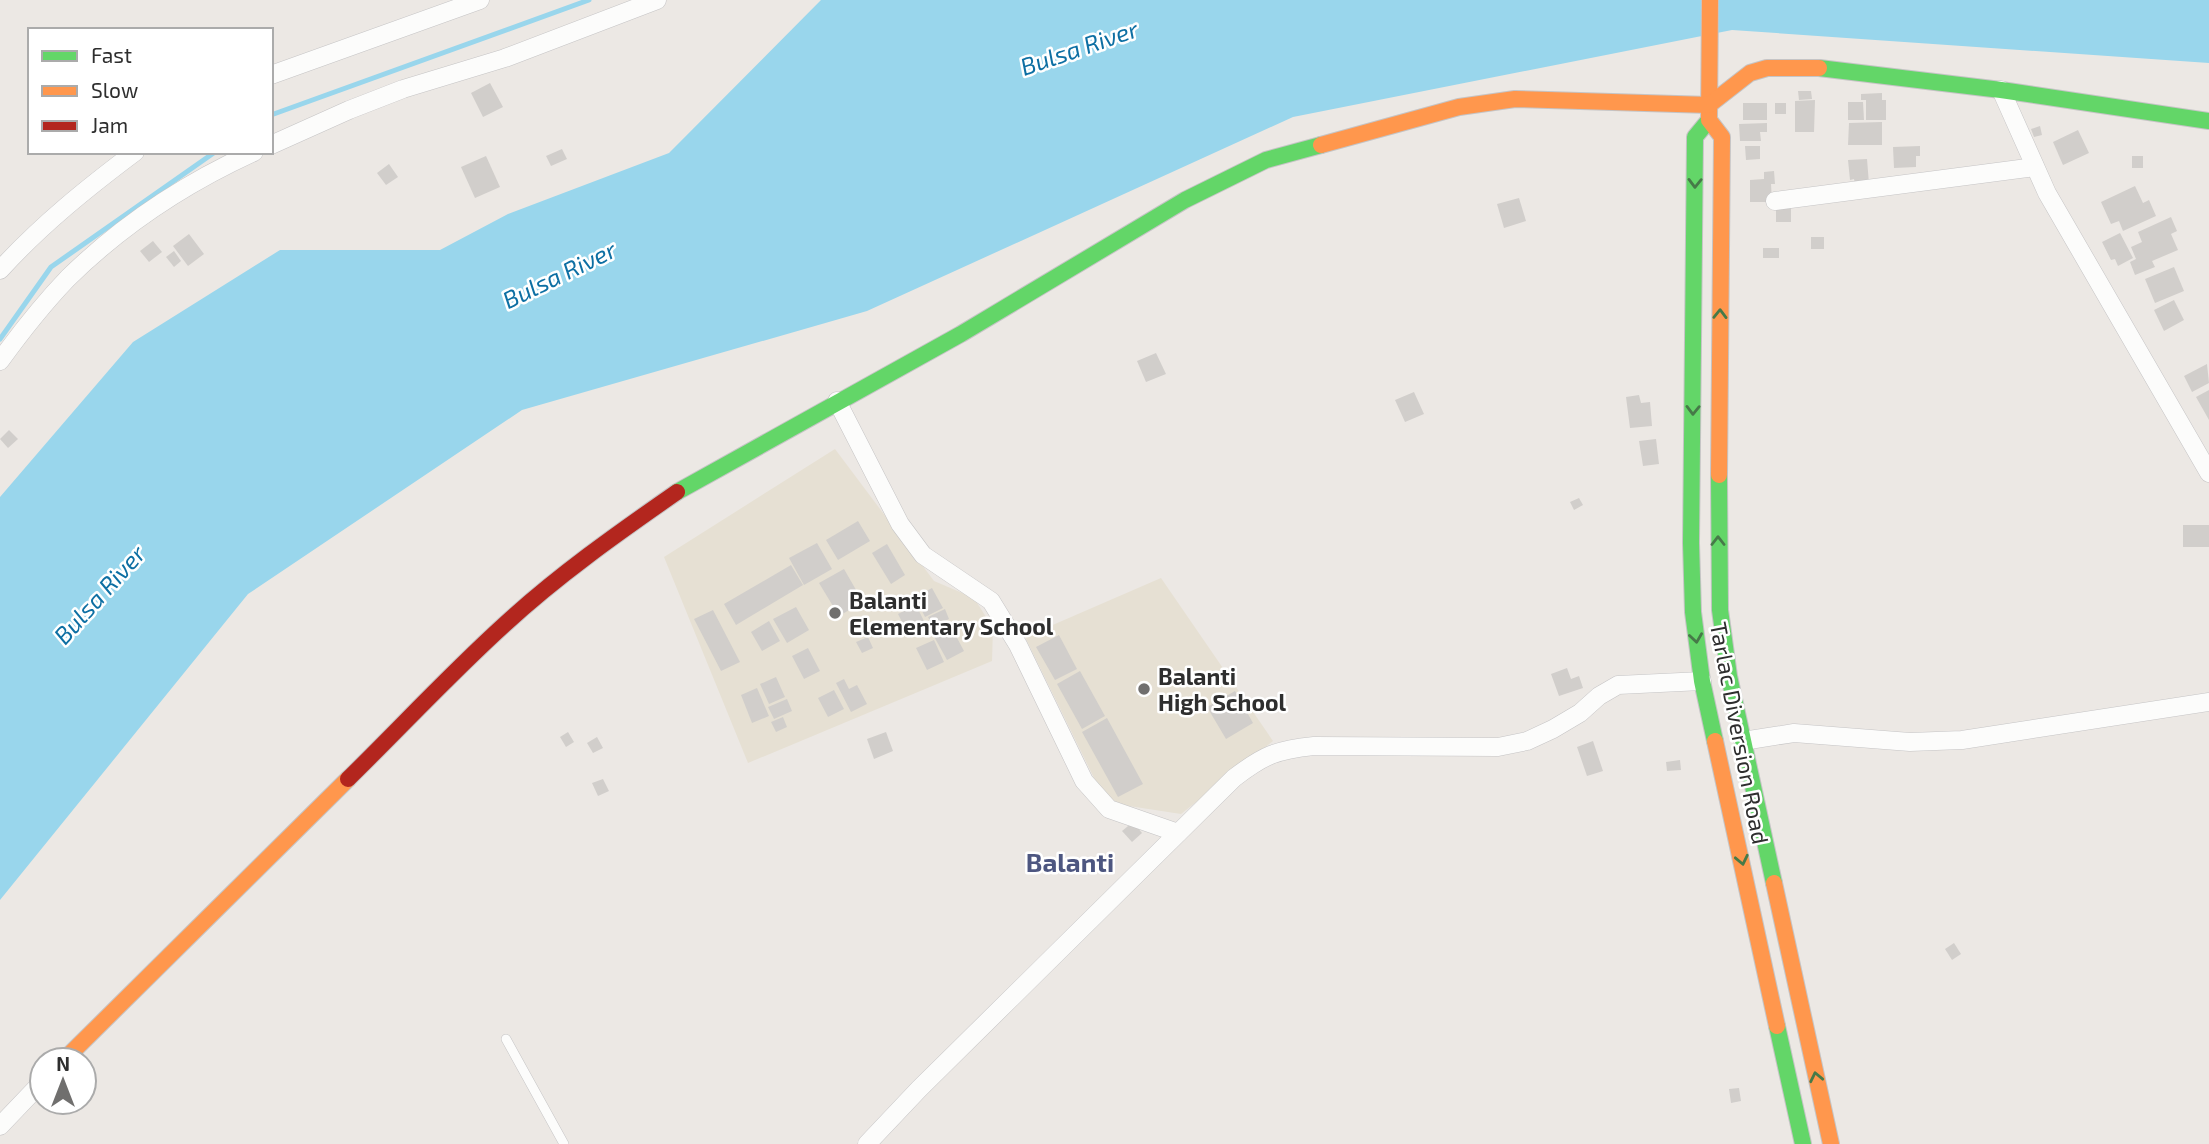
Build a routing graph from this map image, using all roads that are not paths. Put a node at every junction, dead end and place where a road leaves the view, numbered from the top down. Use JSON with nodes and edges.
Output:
{"nodes":[{"id":1,"x":480,"y":0,"type":"edge"},
{"id":2,"x":657,"y":0,"type":"edge"},
{"id":3,"x":1710,"y":0,"type":"edge"},
{"id":4,"x":273,"y":74,"type":"edge"},
{"id":5,"x":2001,"y":90,"type":"junction"},
{"id":6,"x":1709,"y":105,"type":"junction"},
{"id":7,"x":2209,"y":121,"type":"edge"},
{"id":8,"x":273,"y":144,"type":"edge"},
{"id":9,"x":132,"y":154,"type":"edge"},
{"id":10,"x":250,"y":154,"type":"edge"},
{"id":11,"x":2035,"y":167,"type":"junction"},
{"id":12,"x":1774,"y":201,"type":"dead end"},
{"id":13,"x":0,"y":270,"type":"edge"},
{"id":14,"x":0,"y":361,"type":"edge"},
{"id":15,"x":837,"y":401,"type":"junction"},
{"id":16,"x":2209,"y":473,"type":"edge"},
{"id":17,"x":1729,"y":676,"type":"junction"},
{"id":18,"x":1702,"y":681,"type":"junction"},
{"id":19,"x":2209,"y":702,"type":"edge"},
{"id":20,"x":1743,"y":741,"type":"junction"},
{"id":21,"x":1717,"y":746,"type":"junction"},
{"id":22,"x":1178,"y":833,"type":"junction"},
{"id":23,"x":506,"y":1039,"type":"dead end"},
{"id":24,"x":78,"y":1046,"type":"edge"},
{"id":25,"x":28,"y":1097,"type":"edge"},
{"id":26,"x":0,"y":1126,"type":"edge"},
{"id":27,"x":564,"y":1144,"type":"edge"},
{"id":28,"x":867,"y":1144,"type":"edge"},
{"id":29,"x":1803,"y":1144,"type":"edge"},
{"id":30,"x":1831,"y":1144,"type":"edge"}],
"edges":[{"from":1,"to":4,"type":"street"},
{"from":2,"to":8,"type":"street"},
{"from":3,"to":6,"type":"street","name":"Tarlac Diversion Road"},
{"from":5,"to":6,"type":"street"},
{"from":5,"to":7,"type":"street"},
{"from":5,"to":11,"type":"street"},
{"from":6,"to":15,"type":"street"},
{"from":17,"to":6,"type":"street","name":"Tarlac Diversion Road","one_way":true},
{"from":6,"to":18,"type":"street","name":"Tarlac Diversion Road","one_way":true},
{"from":9,"to":13,"type":"street"},
{"from":10,"to":14,"type":"street"},
{"from":11,"to":12,"type":"street"},
{"from":11,"to":16,"type":"street"},
{"from":15,"to":22,"type":"street"},
{"from":15,"to":24,"type":"street"},
{"from":17,"to":18,"type":"street"},
{"from":17,"to":20,"type":"street","name":"Tarlac Diversion Road"},
{"from":18,"to":21,"type":"street","name":"Tarlac Diversion Road"},
{"from":18,"to":22,"type":"street"},
{"from":19,"to":20,"type":"street"},
{"from":20,"to":21,"type":"street"},
{"from":30,"to":20,"type":"street","name":"Tarlac Diversion Road","one_way":true},
{"from":21,"to":29,"type":"street","name":"Tarlac Diversion Road","one_way":true},
{"from":22,"to":28,"type":"street"},
{"from":23,"to":27,"type":"lane"},
{"from":25,"to":26,"type":"street"}]}
